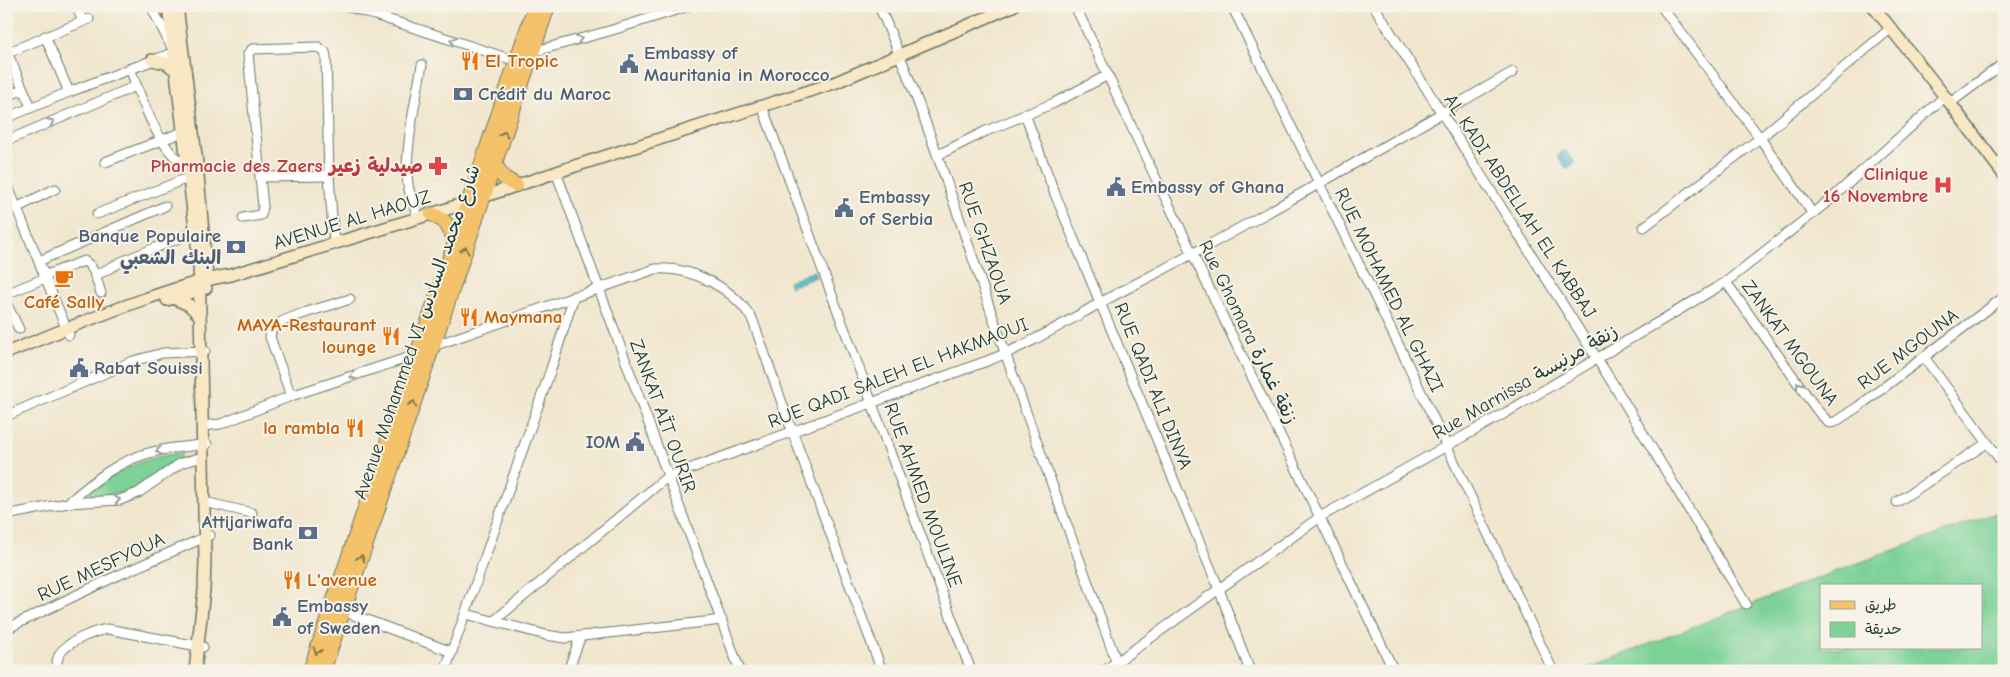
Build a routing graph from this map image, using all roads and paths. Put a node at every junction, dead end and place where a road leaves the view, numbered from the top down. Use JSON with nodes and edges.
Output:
{"nodes":[{"id":1,"x":76,"y":6,"type":"edge"},
{"id":2,"x":151,"y":6,"type":"edge"},
{"id":3,"x":168,"y":6,"type":"edge"},
{"id":4,"x":177,"y":6,"type":"edge"},
{"id":5,"x":347,"y":6,"type":"edge"},
{"id":6,"x":535,"y":6,"type":"edge"},
{"id":7,"x":548,"y":6,"type":"edge"},
{"id":8,"x":689,"y":6,"type":"edge"},
{"id":9,"x":880,"y":6,"type":"edge"},
{"id":10,"x":1013,"y":6,"type":"edge"},
{"id":11,"x":1075,"y":6,"type":"edge"},
{"id":12,"x":1232,"y":6,"type":"edge"},
{"id":13,"x":1374,"y":6,"type":"edge"},
{"id":14,"x":1661,"y":6,"type":"edge"},
{"id":15,"x":1873,"y":6,"type":"edge"},
{"id":16,"x":1890,"y":29,"type":"junction"},
{"id":17,"x":45,"y":36,"type":"junction"},
{"id":18,"x":7,"y":51,"type":"edge"},
{"id":19,"x":179,"y":51,"type":"junction"},
{"id":20,"x":532,"y":52,"type":"junction"},
{"id":21,"x":901,"y":55,"type":"junction"},
{"id":22,"x":152,"y":60,"type":"junction"},
{"id":23,"x":516,"y":61,"type":"junction"},
{"id":24,"x":2004,"y":63,"type":"edge"},
{"id":25,"x":422,"y":65,"type":"dead end"},
{"id":26,"x":130,"y":68,"type":"junction"},
{"id":27,"x":177,"y":71,"type":"junction"},
{"id":28,"x":1513,"y":72,"type":"dead end"},
{"id":29,"x":1108,"y":75,"type":"junction"},
{"id":30,"x":136,"y":86,"type":"junction"},
{"id":31,"x":23,"y":90,"type":"junction"},
{"id":32,"x":69,"y":92,"type":"junction"},
{"id":33,"x":6,"y":97,"type":"edge"},
{"id":34,"x":1947,"y":100,"type":"junction"},
{"id":35,"x":762,"y":106,"type":"junction"},
{"id":36,"x":31,"y":107,"type":"junction"},
{"id":37,"x":1440,"y":113,"type":"junction"},
{"id":38,"x":1025,"y":114,"type":"junction"},
{"id":39,"x":6,"y":118,"type":"edge"},
{"id":40,"x":189,"y":130,"type":"junction"},
{"id":41,"x":1760,"y":138,"type":"junction"},
{"id":42,"x":162,"y":140,"type":"junction"},
{"id":43,"x":6,"y":141,"type":"edge"},
{"id":44,"x":938,"y":155,"type":"junction"},
{"id":45,"x":105,"y":162,"type":"dead end"},
{"id":46,"x":494,"y":163,"type":"junction"},
{"id":47,"x":192,"y":164,"type":"junction"},
{"id":48,"x":556,"y":172,"type":"junction"},
{"id":49,"x":2004,"y":175,"type":"edge"},
{"id":50,"x":329,"y":176,"type":"junction"},
{"id":51,"x":260,"y":177,"type":"junction"},
{"id":52,"x":190,"y":178,"type":"junction"},
{"id":53,"x":6,"y":182,"type":"edge"},
{"id":54,"x":1319,"y":182,"type":"junction"},
{"id":55,"x":516,"y":185,"type":"junction"},
{"id":56,"x":55,"y":189,"type":"dead end"},
{"id":57,"x":483,"y":197,"type":"junction"},
{"id":58,"x":468,"y":202,"type":"junction"},
{"id":59,"x":13,"y":205,"type":"edge"},
{"id":60,"x":165,"y":206,"type":"dead end"},
{"id":61,"x":97,"y":214,"type":"dead end"},
{"id":62,"x":432,"y":214,"type":"junction"},
{"id":63,"x":1813,"y":214,"type":"junction"},
{"id":64,"x":243,"y":218,"type":"dead end"},
{"id":65,"x":418,"y":218,"type":"junction"},
{"id":66,"x":1644,"y":227,"type":"dead end"},
{"id":67,"x":196,"y":231,"type":"junction"},
{"id":68,"x":455,"y":239,"type":"junction"},
{"id":69,"x":334,"y":244,"type":"junction"},
{"id":70,"x":1194,"y":254,"type":"junction"},
{"id":71,"x":39,"y":261,"type":"junction"},
{"id":72,"x":95,"y":276,"type":"junction"},
{"id":73,"x":44,"y":277,"type":"junction"},
{"id":74,"x":1726,"y":282,"type":"junction"},
{"id":75,"x":203,"y":284,"type":"junction"},
{"id":76,"x":598,"y":287,"type":"junction"},
{"id":77,"x":101,"y":293,"type":"dead end"},
{"id":78,"x":6,"y":294,"type":"edge"},
{"id":79,"x":574,"y":296,"type":"junction"},
{"id":80,"x":2004,"y":297,"type":"edge"},
{"id":81,"x":172,"y":298,"type":"junction"},
{"id":82,"x":350,"y":299,"type":"dead end"},
{"id":83,"x":1101,"y":302,"type":"junction"},
{"id":84,"x":6,"y":303,"type":"edge"},
{"id":85,"x":200,"y":316,"type":"junction"},
{"id":86,"x":19,"y":329,"type":"dead end"},
{"id":87,"x":68,"y":332,"type":"junction"},
{"id":88,"x":433,"y":346,"type":"junction"},
{"id":89,"x":203,"y":351,"type":"junction"},
{"id":90,"x":6,"y":353,"type":"edge"},
{"id":91,"x":1005,"y":354,"type":"junction"},
{"id":92,"x":416,"y":355,"type":"junction"},
{"id":93,"x":1924,"y":357,"type":"junction"},
{"id":94,"x":1598,"y":359,"type":"junction"},
{"id":95,"x":6,"y":361,"type":"edge"},
{"id":96,"x":291,"y":396,"type":"junction"},
{"id":97,"x":871,"y":402,"type":"junction"},
{"id":98,"x":6,"y":416,"type":"edge"},
{"id":99,"x":1829,"y":423,"type":"joint"},
{"id":100,"x":205,"y":426,"type":"junction"},
{"id":101,"x":792,"y":431,"type":"junction"},
{"id":102,"x":1987,"y":443,"type":"junction"},
{"id":103,"x":205,"y":445,"type":"junction"},
{"id":104,"x":1447,"y":446,"type":"junction"},
{"id":105,"x":203,"y":457,"type":"junction"},
{"id":106,"x":2004,"y":465,"type":"edge"},
{"id":107,"x":667,"y":477,"type":"junction"},
{"id":108,"x":207,"y":502,"type":"junction"},
{"id":109,"x":1897,"y":502,"type":"dead end"},
{"id":110,"x":68,"y":503,"type":"junction"},
{"id":111,"x":252,"y":513,"type":"dead end"},
{"id":112,"x":6,"y":514,"type":"edge"},
{"id":113,"x":1320,"y":517,"type":"junction"},
{"id":114,"x":208,"y":536,"type":"junction"},
{"id":115,"x":1219,"y":589,"type":"junction"},
{"id":116,"x":1746,"y":604,"type":"dead end"},
{"id":117,"x":343,"y":611,"type":"junction"},
{"id":118,"x":466,"y":614,"type":"junction"},
{"id":119,"x":494,"y":620,"type":"junction"},
{"id":120,"x":722,"y":620,"type":"junction"},
{"id":121,"x":6,"y":629,"type":"edge"},
{"id":122,"x":580,"y":638,"type":"junction"},
{"id":123,"x":201,"y":646,"type":"junction"},
{"id":124,"x":452,"y":652,"type":"junction"},
{"id":125,"x":1116,"y":661,"type":"junction"},
{"id":126,"x":55,"y":671,"type":"edge"},
{"id":127,"x":195,"y":671,"type":"edge"},
{"id":128,"x":200,"y":671,"type":"edge"},
{"id":129,"x":310,"y":671,"type":"edge"},
{"id":130,"x":323,"y":671,"type":"edge"},
{"id":131,"x":445,"y":671,"type":"edge"},
{"id":132,"x":568,"y":671,"type":"edge"},
{"id":133,"x":740,"y":671,"type":"edge"},
{"id":134,"x":882,"y":671,"type":"edge"},
{"id":135,"x":971,"y":671,"type":"edge"},
{"id":136,"x":1104,"y":671,"type":"edge"},
{"id":137,"x":1250,"y":671,"type":"edge"},
{"id":138,"x":1394,"y":671,"type":"edge"},
{"id":139,"x":1553,"y":671,"type":"edge"}],
"edges":[{"from":1,"to":17,"type":"street"},
{"from":2,"to":19,"type":"street"},
{"from":3,"to":19,"type":"main road"},
{"from":4,"to":19,"type":"main road"},
{"from":23,"to":5,"type":"street","one_way":true},
{"from":6,"to":23,"type":"main road","name":"Avenue Mohammed VI شارع محمد السادس"},
{"from":7,"to":20,"type":"main road","name":"Avenue Mohammed VI شارع محمد السادس"},
{"from":20,"to":8,"type":"street","one_way":true},
{"from":9,"to":21,"type":"street","name":"RUE GHZAOUA"},
{"from":10,"to":21,"type":"main road","name":"AVENUE AL HAOUZ"},
{"from":11,"to":29,"type":"street","name":"Rue Ghomara زنقة غمارة"},
{"from":12,"to":54,"type":"street","name":"RUE MOHAMED AL GHAZI"},
{"from":13,"to":37,"type":"street","name":"AL KADI ABDELLAH EL KABBAJ"},
{"from":14,"to":41,"type":"street"},
{"from":15,"to":16,"type":"main road"},
{"from":16,"to":34,"type":"main road"},
{"from":16,"to":41,"type":"street"},
{"from":17,"to":18,"type":"street"},
{"from":17,"to":32,"type":"street"},
{"from":18,"to":31,"type":"street"},
{"from":19,"to":22,"type":"street"},
{"from":19,"to":27,"type":"main road"},
{"from":19,"to":40,"type":"main road"},
{"from":46,"to":20,"type":"main road","name":"Avenue Mohammed VI شارع محمد السادس","one_way":true},
{"from":21,"to":35,"type":"main road","name":"AVENUE AL HAOUZ"},
{"from":21,"to":44,"type":"street","name":"RUE GHZAOUA"},
{"from":22,"to":26,"type":"street"},
{"from":22,"to":27,"type":"main road"},
{"from":23,"to":58,"type":"main road","name":"Avenue Mohammed VI شارع محمد السادس"},
{"from":24,"to":34,"type":"street","name":"Rue Marnissa زنقة مرنيسة"},
{"from":25,"to":65,"type":"street"},
{"from":26,"to":30,"type":"street"},
{"from":26,"to":32,"type":"street"},
{"from":27,"to":40,"type":"main road"},
{"from":28,"to":37,"type":"street","name":"RUE QADI SALEH EL HAKMAOUI"},
{"from":29,"to":38,"type":"street"},
{"from":29,"to":70,"type":"street","name":"Rue Ghomara زنقة غمارة"},
{"from":30,"to":42,"type":"street"},
{"from":43,"to":30,"type":"street","one_way":true},
{"from":31,"to":33,"type":"street"},
{"from":31,"to":36,"type":"street"},
{"from":32,"to":36,"type":"street"},
{"from":34,"to":49,"type":"main road"},
{"from":34,"to":63,"type":"street","name":"Rue Marnissa زنقة مرنيسة"},
{"from":35,"to":48,"type":"main road","name":"AVENUE AL HAOUZ"},
{"from":35,"to":97,"type":"street","name":"RUE AHMED MOULINE"},
{"from":36,"to":39,"type":"street"},
{"from":37,"to":54,"type":"street","name":"RUE QADI SALEH EL HAKMAOUI"},
{"from":37,"to":94,"type":"street","name":"AL KADI ABDELLAH EL KABBAJ"},
{"from":38,"to":44,"type":"street"},
{"from":38,"to":83,"type":"street","name":"RUE QADI ALI DINYA"},
{"from":40,"to":42,"type":"street"},
{"from":40,"to":47,"type":"main road"},
{"from":41,"to":63,"type":"street"},
{"from":41,"to":66,"type":"street"},
{"from":42,"to":45,"type":"street"},
{"from":42,"to":47,"type":"street"},
{"from":44,"to":91,"type":"street","name":"RUE GHZAOUA"},
{"from":46,"to":55,"type":"main road"},
{"from":46,"to":57,"type":"main road","name":"Avenue Mohammed VI شارع محمد السادس"},
{"from":47,"to":52,"type":"main road"},
{"from":47,"to":75,"type":"main road"},
{"from":48,"to":55,"type":"main road","name":"AVENUE AL HAOUZ"},
{"from":48,"to":76,"type":"street","name":"ZANKAT AÏT OURIR"},
{"from":50,"to":51,"type":"street"},
{"from":50,"to":51,"type":"street"},
{"from":50,"to":69,"type":"street"},
{"from":51,"to":64,"type":"street"},
{"from":52,"to":61,"type":"street"},
{"from":52,"to":67,"type":"main road"},
{"from":53,"to":59,"type":"street"},
{"from":54,"to":70,"type":"street","name":"RUE QADI SALEH EL HAKMAOUI"},
{"from":54,"to":104,"type":"street","name":"RUE MOHAMED AL GHAZI"},
{"from":55,"to":57,"type":"main road","name":"AVENUE AL HAOUZ"},
{"from":56,"to":59,"type":"street"},
{"from":57,"to":58,"type":"main road","name":"AVENUE AL HAOUZ"},
{"from":88,"to":57,"type":"main road","name":"Avenue Mohammed VI شارع محمد السادس","one_way":true},
{"from":58,"to":62,"type":"main road","name":"AVENUE AL HAOUZ"},
{"from":58,"to":68,"type":"main road","name":"Avenue Mohammed VI شارع محمد السادس"},
{"from":59,"to":71,"type":"street"},
{"from":60,"to":71,"type":"street"},
{"from":62,"to":65,"type":"main road","name":"AVENUE AL HAOUZ"},
{"from":62,"to":68,"type":"main road"},
{"from":63,"to":74,"type":"street","name":"Rue Marnissa زنقة مرنيسة"},
{"from":65,"to":69,"type":"main road","name":"AVENUE AL HAOUZ"},
{"from":67,"to":72,"type":"street"},
{"from":67,"to":75,"type":"main road"},
{"from":68,"to":92,"type":"main road","name":"Avenue Mohammed VI شارع محمد السادس"},
{"from":69,"to":75,"type":"main road","name":"AVENUE AL HAOUZ"},
{"from":70,"to":83,"type":"street","name":"RUE QADI SALEH EL HAKMAOUI"},
{"from":70,"to":113,"type":"street","name":"Rue Ghomara زنقة غمارة"},
{"from":71,"to":73,"type":"street"},
{"from":72,"to":73,"type":"street"},
{"from":72,"to":77,"type":"street"},
{"from":73,"to":78,"type":"street"},
{"from":73,"to":87,"type":"street"},
{"from":74,"to":94,"type":"street","name":"Rue Marnissa زنقة مرنيسة"},
{"from":99,"to":74,"type":"street","name":"ZANKAT MGOUNA","one_way":true},
{"from":75,"to":81,"type":"main road","name":"AVENUE AL HAOUZ"},
{"from":75,"to":85,"type":"main road"},
{"from":75,"to":87,"type":"main road","name":"AVENUE AL HAOUZ"},
{"from":75,"to":89,"type":"main road"},
{"from":76,"to":79,"type":"street"},
{"from":76,"to":101,"type":"street"},
{"from":76,"to":107,"type":"street","name":"ZANKAT AÏT OURIR"},
{"from":79,"to":88,"type":"street"},
{"from":79,"to":118,"type":"street"},
{"from":80,"to":93,"type":"street","name":"RUE MGOUNA"},
{"from":81,"to":85,"type":"main road"},
{"from":81,"to":87,"type":"main road","name":"AVENUE AL HAOUZ"},
{"from":82,"to":96,"type":"street"},
{"from":83,"to":91,"type":"street","name":"RUE QADI SALEH EL HAKMAOUI"},
{"from":83,"to":115,"type":"street","name":"RUE QADI ALI DINYA"},
{"from":84,"to":86,"type":"street"},
{"from":85,"to":89,"type":"main road"},
{"from":87,"to":90,"type":"main road","name":"AVENUE AL HAOUZ"},
{"from":87,"to":95,"type":"main road","name":"AVENUE AL HAOUZ"},
{"from":117,"to":88,"type":"main road","name":"Avenue Mohammed VI شارع محمد السادس","one_way":true},
{"from":89,"to":98,"type":"street"},
{"from":89,"to":100,"type":"main road"},
{"from":91,"to":97,"type":"street","name":"RUE QADI SALEH EL HAKMAOUI"},
{"from":91,"to":125,"type":"street","name":"RUE GHZAOUA"},
{"from":92,"to":96,"type":"street","one_way":true},
{"from":92,"to":129,"type":"main road","name":"Avenue Mohammed VI شارع محمد السادس","one_way":true},
{"from":93,"to":99,"type":"street","name":"RUE MGOUNA"},
{"from":93,"to":102,"type":"street"},
{"from":94,"to":104,"type":"street","name":"Rue Marnissa زنقة مرنيسة"},
{"from":94,"to":116,"type":"street","name":"AL KADI ABDELLAH EL KABBAJ"},
{"from":96,"to":100,"type":"street"},
{"from":97,"to":101,"type":"street","name":"RUE QADI SALEH EL HAKMAOUI"},
{"from":97,"to":135,"type":"street","name":"RUE AHMED MOULINE"},
{"from":100,"to":103,"type":"main road"},
{"from":101,"to":107,"type":"street","name":"RUE QADI SALEH EL HAKMAOUI"},
{"from":101,"to":134,"type":"street"},
{"from":102,"to":106,"type":"street"},
{"from":102,"to":109,"type":"street"},
{"from":103,"to":105,"type":"main road"},
{"from":103,"to":108,"type":"main road"},
{"from":103,"to":110,"type":"street","one_way":true},
{"from":104,"to":113,"type":"street","name":"Rue Marnissa زنقة مرنيسة"},
{"from":104,"to":139,"type":"street","name":"RUE MOHAMED AL GHAZI"},
{"from":105,"to":108,"type":"main road"},
{"from":110,"to":105,"type":"street","one_way":true},
{"from":107,"to":119,"type":"street","name":"RUE QADI SALEH EL HAKMAOUI"},
{"from":107,"to":120,"type":"street","name":"ZANKAT AÏT OURIR"},
{"from":108,"to":111,"type":"street"},
{"from":108,"to":114,"type":"main road"},
{"from":110,"to":112,"type":"street"},
{"from":113,"to":115,"type":"street","name":"Rue Marnissa زنقة مرنيسة"},
{"from":113,"to":138,"type":"street","name":"Rue Ghomara زنقة غمارة"},
{"from":114,"to":121,"type":"street","name":"RUE MESFYOUA"},
{"from":114,"to":123,"type":"main road"},
{"from":115,"to":125,"type":"street","name":"Rue Marnissa زنقة مرنيسة"},
{"from":115,"to":137,"type":"street","name":"RUE QADI ALI DINYA"},
{"from":117,"to":124,"type":"street"},
{"from":117,"to":130,"type":"main road","name":"Avenue Mohammed VI شارع محمد السادس"},
{"from":118,"to":119,"type":"street"},
{"from":118,"to":124,"type":"street"},
{"from":119,"to":122,"type":"street"},
{"from":120,"to":122,"type":"street"},
{"from":120,"to":133,"type":"street","name":"ZANKAT AÏT OURIR"},
{"from":122,"to":132,"type":"street"},
{"from":123,"to":126,"type":"street"},
{"from":123,"to":127,"type":"main road"},
{"from":123,"to":128,"type":"main road"},
{"from":124,"to":131,"type":"street"},
{"from":125,"to":136,"type":"street","name":"Rue Marnissa زنقة مرنيسة"}]}
